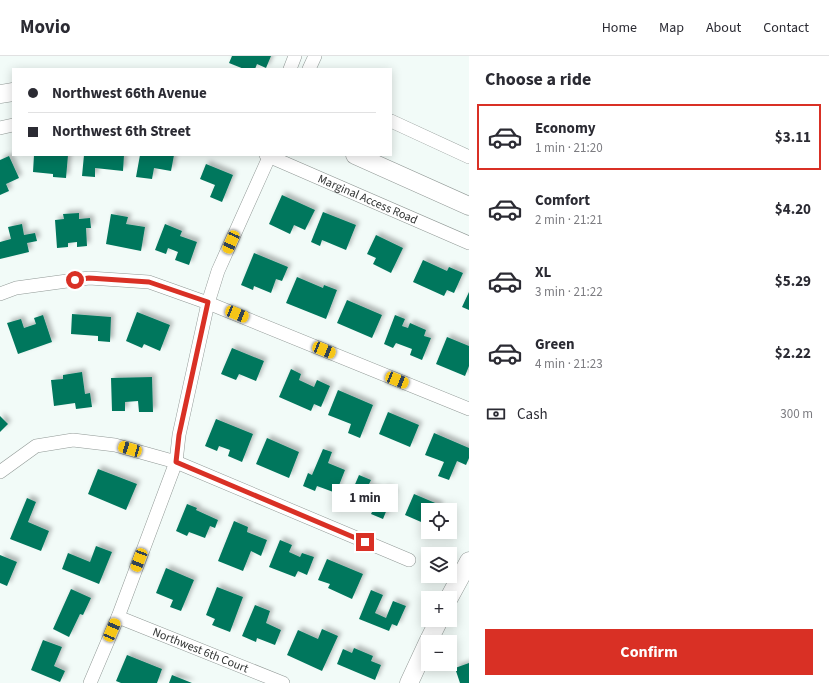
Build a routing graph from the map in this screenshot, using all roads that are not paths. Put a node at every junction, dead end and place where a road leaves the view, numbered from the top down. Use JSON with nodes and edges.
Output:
{"nodes":[{"id":1,"x":295,"y":56,"type":"edge"},
{"id":2,"x":314,"y":56,"type":"edge"},
{"id":3,"x":290,"y":68,"type":"edge"},
{"id":4,"x":309,"y":68,"type":"edge"},
{"id":5,"x":12,"y":92,"type":"edge"},
{"id":6,"x":0,"y":94,"type":"edge"},
{"id":7,"x":392,"y":121,"type":"edge"},
{"id":8,"x":12,"y":125,"type":"edge"},
{"id":9,"x":0,"y":128,"type":"edge"},
{"id":10,"x":268,"y":156,"type":"edge"},
{"id":11,"x":270,"y":156,"type":"edge"},
{"id":12,"x":357,"y":156,"type":"edge"},
{"id":13,"x":469,"y":157,"type":"edge"},
{"id":14,"x":469,"y":206,"type":"edge"},
{"id":15,"x":469,"y":243,"type":"edge"},
{"id":16,"x":0,"y":294,"type":"edge"},
{"id":17,"x":208,"y":302,"type":"junction"},
{"id":18,"x":469,"y":409,"type":"edge"},
{"id":19,"x":176,"y":462,"type":"junction"},
{"id":20,"x":0,"y":472,"type":"edge"},
{"id":21,"x":409,"y":560,"type":"dead end"},
{"id":22,"x":469,"y":561,"type":"edge"},
{"id":23,"x":454,"y":591,"type":"edge"},
{"id":24,"x":118,"y":617,"type":"junction"},
{"id":25,"x":421,"y":657,"type":"edge"},
{"id":26,"x":90,"y":683,"type":"edge"},
{"id":27,"x":283,"y":683,"type":"edge"},
{"id":28,"x":409,"y":683,"type":"edge"}],
"edges":[{"from":1,"to":3,"type":"street"},
{"from":2,"to":4,"type":"street"},
{"from":5,"to":6,"type":"street"},
{"from":7,"to":13,"type":"street"},
{"from":8,"to":9,"type":"street"},
{"from":10,"to":17,"type":"street"},
{"from":11,"to":15,"type":"street","name":"Marginal Access Road"},
{"from":12,"to":14,"type":"street"},
{"from":16,"to":17,"type":"street"},
{"from":17,"to":18,"type":"street"},
{"from":17,"to":19,"type":"street"},
{"from":19,"to":20,"type":"street"},
{"from":19,"to":21,"type":"street"},
{"from":19,"to":24,"type":"street"},
{"from":22,"to":23,"type":"street"},
{"from":24,"to":26,"type":"street"},
{"from":24,"to":27,"type":"street","name":"Northwest 6th Court"},
{"from":25,"to":28,"type":"street"}]}
